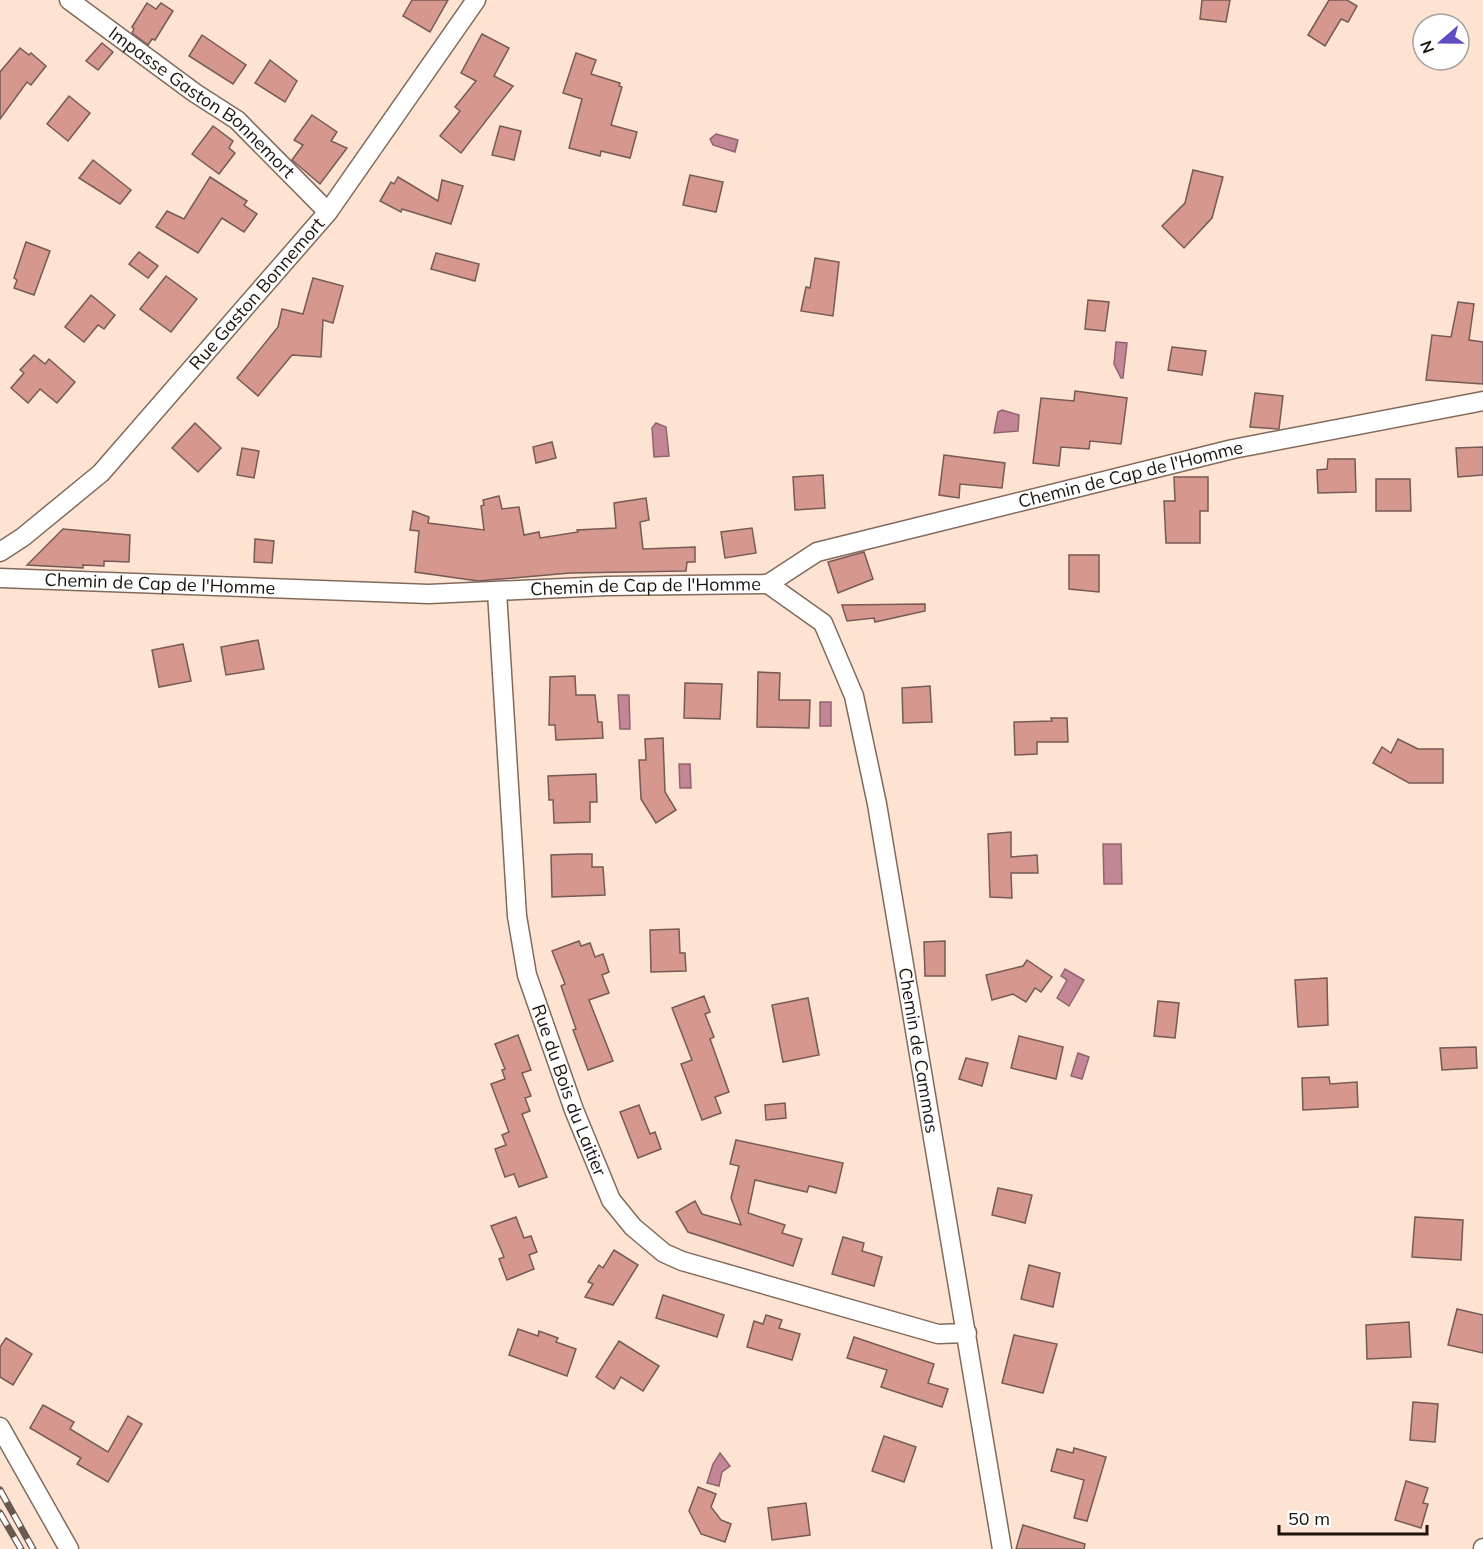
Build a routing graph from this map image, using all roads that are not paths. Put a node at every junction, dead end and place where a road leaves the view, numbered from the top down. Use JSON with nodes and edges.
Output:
{"nodes":[{"id":1,"x":69,"y":0,"type":"edge"},
{"id":2,"x":476,"y":0,"type":"edge"},
{"id":3,"x":328,"y":212,"type":"junction"},
{"id":4,"x":1483,"y":401,"type":"edge"},
{"id":5,"x":0,"y":552,"type":"edge"},
{"id":6,"x":0,"y":578,"type":"edge"},
{"id":7,"x":768,"y":584,"type":"junction"},
{"id":8,"x":497,"y":592,"type":"junction"},
{"id":9,"x":967,"y":1334,"type":"junction"},
{"id":10,"x":0,"y":1427,"type":"edge"},
{"id":11,"x":69,"y":1549,"type":"edge"},
{"id":12,"x":1002,"y":1549,"type":"edge"}],
"edges":[{"from":1,"to":3,"type":"street","name":"Impasse Gaston Bonnemort"},
{"from":2,"to":3,"type":"street","name":"Rue Gaston Bonnemort"},
{"from":3,"to":5,"type":"street","name":"Rue Gaston Bonnemort"},
{"from":4,"to":7,"type":"street","name":"Chemin de Cap de l'Homme"},
{"from":6,"to":8,"type":"street","name":"Chemin de Cap de l'Homme"},
{"from":7,"to":8,"type":"street","name":"Chemin de Cap de l'Homme"},
{"from":7,"to":9,"type":"street","name":"Chemin de Cammas"},
{"from":8,"to":9,"type":"street","name":"Rue du Bois du Laitier"},
{"from":9,"to":12,"type":"street","name":"Chemin de Cammas"},
{"from":10,"to":11,"type":"street"}]}
